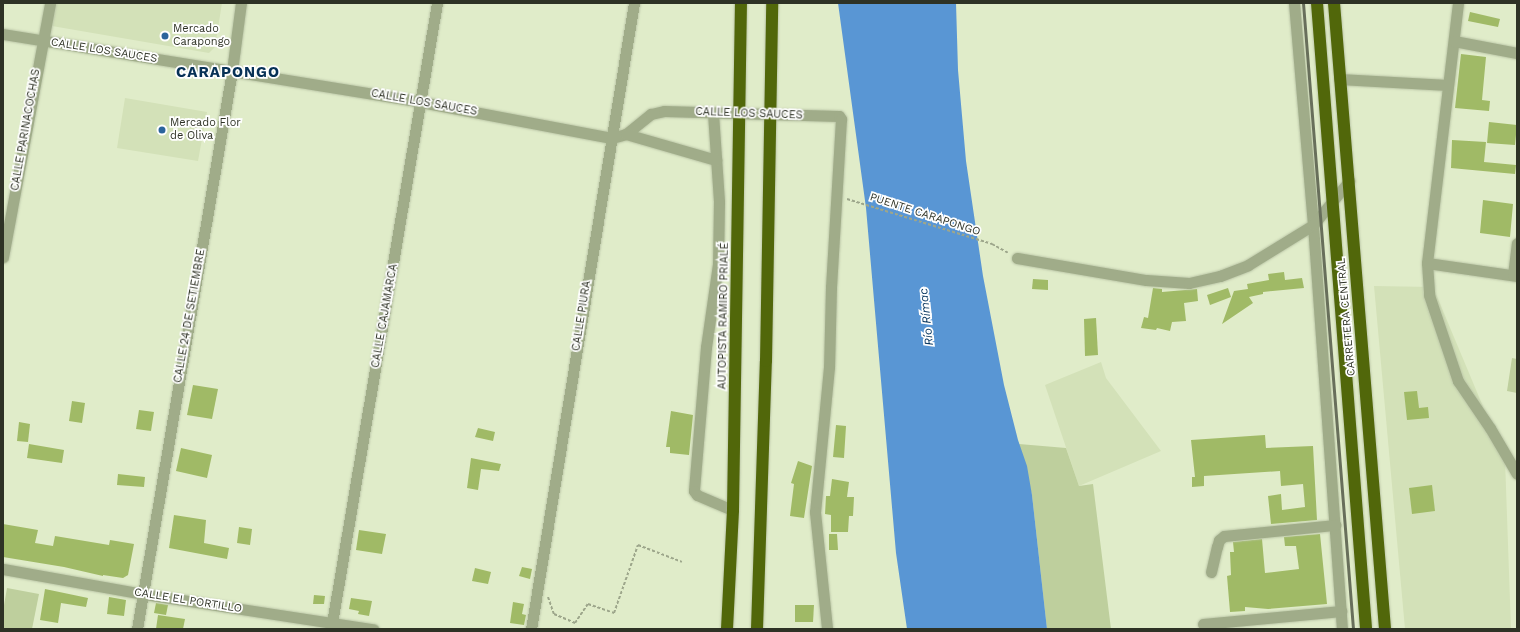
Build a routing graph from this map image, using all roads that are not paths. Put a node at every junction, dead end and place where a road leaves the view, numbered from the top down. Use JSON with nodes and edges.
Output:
{"nodes":[{"id":1,"x":50,"y":3,"type":"edge"},
{"id":2,"x":241,"y":3,"type":"edge"},
{"id":3,"x":437,"y":3,"type":"edge"},
{"id":4,"x":634,"y":3,"type":"edge"},
{"id":5,"x":741,"y":3,"type":"edge"},
{"id":6,"x":772,"y":3,"type":"edge"},
{"id":7,"x":1294,"y":3,"type":"edge"},
{"id":8,"x":1317,"y":3,"type":"edge"},
{"id":9,"x":1334,"y":3,"type":"edge"},
{"id":10,"x":1458,"y":3,"type":"edge"},
{"id":11,"x":3,"y":34,"type":"edge"},
{"id":12,"x":42,"y":41,"type":"junction"},
{"id":13,"x":1454,"y":41,"type":"junction"},
{"id":14,"x":1517,"y":53,"type":"edge"},
{"id":15,"x":232,"y":71,"type":"junction"},
{"id":16,"x":1340,"y":79,"type":"junction"},
{"id":17,"x":1448,"y":85,"type":"junction"},
{"id":18,"x":421,"y":102,"type":"junction"},
{"id":19,"x":713,"y":113,"type":"junction"},
{"id":20,"x":738,"y":113,"type":"junction"},
{"id":21,"x":771,"y":114,"type":"junction"},
{"id":22,"x":626,"y":134,"type":"junction"},
{"id":23,"x":612,"y":138,"type":"junction"},
{"id":24,"x":716,"y":160,"type":"junction"},
{"id":25,"x":1349,"y":181,"type":"junction"},
{"id":26,"x":1332,"y":202,"type":"junction"},
{"id":27,"x":1313,"y":225,"type":"junction"},
{"id":28,"x":1517,"y":243,"type":"edge"},
{"id":29,"x":3,"y":257,"type":"edge"},
{"id":30,"x":1017,"y":258,"type":"road end"},
{"id":31,"x":1427,"y":263,"type":"junction"},
{"id":32,"x":1515,"y":276,"type":"edge"},
{"id":33,"x":1517,"y":474,"type":"edge"},
{"id":34,"x":734,"y":510,"type":"junction"},
{"id":35,"x":1335,"y":525,"type":"junction"},
{"id":36,"x":3,"y":569,"type":"edge"},
{"id":37,"x":1211,"y":572,"type":"dead end"},
{"id":38,"x":143,"y":594,"type":"junction"},
{"id":39,"x":1341,"y":611,"type":"junction"},
{"id":40,"x":1203,"y":624,"type":"dead end"},
{"id":41,"x":332,"y":626,"type":"edge"},
{"id":42,"x":137,"y":629,"type":"edge"},
{"id":43,"x":373,"y":629,"type":"edge"},
{"id":44,"x":531,"y":629,"type":"edge"},
{"id":45,"x":728,"y":629,"type":"edge"},
{"id":46,"x":757,"y":629,"type":"edge"},
{"id":47,"x":827,"y":629,"type":"edge"},
{"id":48,"x":1342,"y":629,"type":"edge"},
{"id":49,"x":1366,"y":629,"type":"edge"},
{"id":50,"x":1385,"y":629,"type":"edge"}],
"edges":[{"from":1,"to":12,"type":"street","name":"CALLE PARINACOCHAS"},
{"from":2,"to":15,"type":"street","name":"CALLE 24 DE SETIEMBRE"},
{"from":3,"to":18,"type":"street","name":"CALLE CAJAMARCA"},
{"from":4,"to":23,"type":"street","name":"CALLE PIURA"},
{"from":5,"to":20,"type":"highway","name":"AUTOPISTA RAMIRO PRIALÉ"},
{"from":6,"to":21,"type":"highway"},
{"from":7,"to":27,"type":"street"},
{"from":8,"to":26,"type":"highway","name":"CARRETERA CENTRAL"},
{"from":9,"to":16,"type":"highway","name":"CARRETERA CENTRAL"},
{"from":10,"to":13,"type":"street"},
{"from":11,"to":12,"type":"street","name":"CALLE LOS SAUCES"},
{"from":12,"to":15,"type":"street","name":"CALLE LOS SAUCES"},
{"from":12,"to":29,"type":"street","name":"CALLE PARINACOCHAS"},
{"from":13,"to":14,"type":"street"},
{"from":13,"to":17,"type":"street"},
{"from":15,"to":18,"type":"street","name":"CALLE LOS SAUCES"},
{"from":15,"to":38,"type":"street","name":"CALLE 24 DE SETIEMBRE"},
{"from":16,"to":17,"type":"street"},
{"from":16,"to":25,"type":"highway","name":"CARRETERA CENTRAL"},
{"from":17,"to":31,"type":"street"},
{"from":18,"to":23,"type":"street","name":"CALLE LOS SAUCES"},
{"from":18,"to":41,"type":"street","name":"CALLE CAJAMARCA"},
{"from":19,"to":20,"type":"street","name":"CALLE LOS SAUCES"},
{"from":19,"to":22,"type":"street","name":"CALLE LOS SAUCES"},
{"from":19,"to":24,"type":"street"},
{"from":20,"to":21,"type":"street","name":"CALLE LOS SAUCES"},
{"from":20,"to":34,"type":"highway","name":"AUTOPISTA RAMIRO PRIALÉ"},
{"from":21,"to":46,"type":"highway"},
{"from":21,"to":47,"type":"street","name":"CALLE LOS SAUCES"},
{"from":22,"to":23,"type":"street","name":"CALLE LOS SAUCES"},
{"from":22,"to":24,"type":"street"},
{"from":23,"to":44,"type":"street","name":"CALLE PIURA"},
{"from":24,"to":34,"type":"street"},
{"from":25,"to":26,"type":"street"},
{"from":25,"to":50,"type":"highway","name":"CARRETERA CENTRAL"},
{"from":26,"to":27,"type":"street"},
{"from":26,"to":49,"type":"highway","name":"CARRETERA CENTRAL"},
{"from":27,"to":30,"type":"street"},
{"from":27,"to":35,"type":"street"},
{"from":28,"to":32,"type":"street"},
{"from":31,"to":32,"type":"street"},
{"from":31,"to":33,"type":"street"},
{"from":34,"to":45,"type":"highway","name":"AUTOPISTA RAMIRO PRIALÉ"},
{"from":35,"to":37,"type":"street"},
{"from":35,"to":39,"type":"street"},
{"from":36,"to":38,"type":"street","name":"CALLE EL PORTILLO"},
{"from":38,"to":41,"type":"street","name":"CALLE EL PORTILLO"},
{"from":38,"to":42,"type":"street","name":"CALLE 24 DE SETIEMBRE"},
{"from":39,"to":40,"type":"street"},
{"from":39,"to":48,"type":"street"},
{"from":41,"to":43,"type":"street","name":"CALLE EL PORTILLO"}]}
